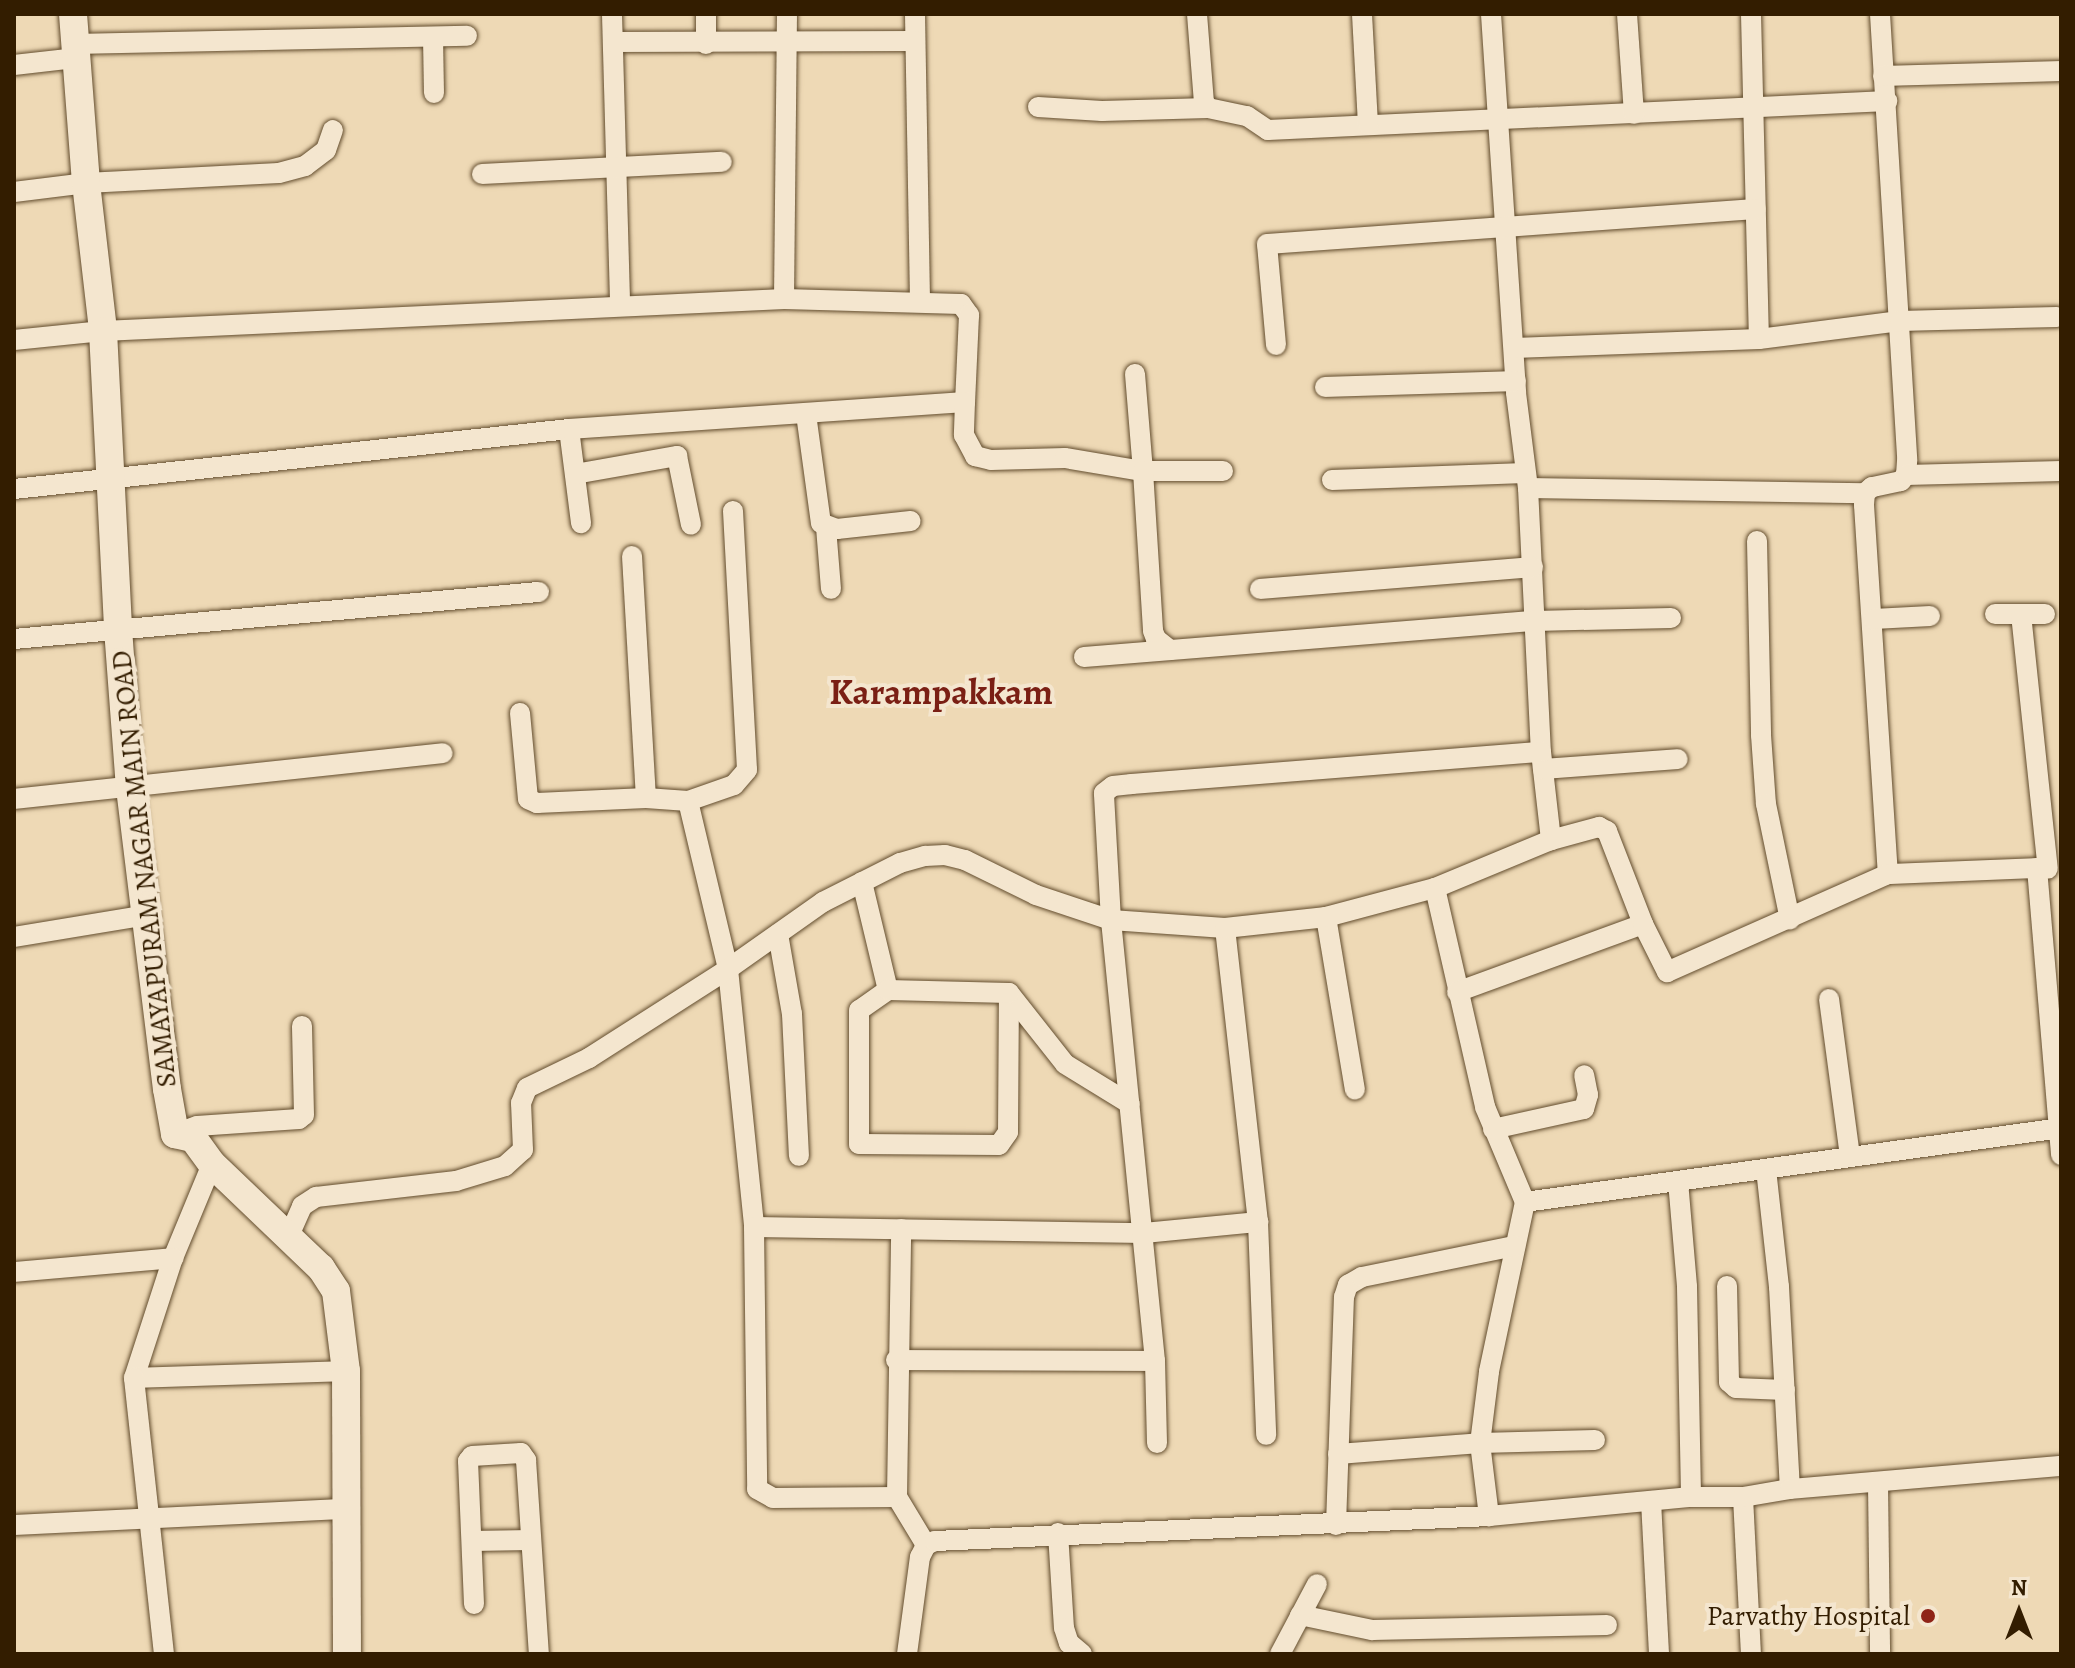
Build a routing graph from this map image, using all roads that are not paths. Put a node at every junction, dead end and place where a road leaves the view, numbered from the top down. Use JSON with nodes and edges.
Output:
{"nodes":[{"id":1,"x":73,"y":14,"type":"edge"},
{"id":2,"x":612,"y":14,"type":"edge"},
{"id":3,"x":706,"y":14,"type":"edge"},
{"id":4,"x":787,"y":14,"type":"edge"},
{"id":5,"x":915,"y":14,"type":"edge"},
{"id":6,"x":1197,"y":14,"type":"edge"},
{"id":7,"x":1362,"y":14,"type":"edge"},
{"id":8,"x":1491,"y":14,"type":"edge"},
{"id":9,"x":1627,"y":14,"type":"edge"},
{"id":10,"x":1751,"y":14,"type":"edge"},
{"id":11,"x":1880,"y":14,"type":"edge"},
{"id":12,"x":467,"y":36,"type":"dead end"},
{"id":13,"x":433,"y":37,"type":"junction"},
{"id":14,"x":915,"y":41,"type":"junction"},
{"id":15,"x":613,"y":42,"type":"junction"},
{"id":16,"x":786,"y":43,"type":"junction"},
{"id":17,"x":706,"y":44,"type":"junction"},
{"id":18,"x":74,"y":51,"type":"junction"},
{"id":19,"x":14,"y":65,"type":"edge"},
{"id":20,"x":2061,"y":71,"type":"edge"},
{"id":21,"x":1883,"y":76,"type":"junction"},
{"id":22,"x":434,"y":93,"type":"dead end"},
{"id":23,"x":1887,"y":101,"type":"junction"},
{"id":24,"x":1755,"y":104,"type":"junction"},
{"id":25,"x":1038,"y":107,"type":"dead end"},
{"id":26,"x":1208,"y":108,"type":"junction"},
{"id":27,"x":1634,"y":114,"type":"junction"},
{"id":28,"x":1495,"y":119,"type":"junction"},
{"id":29,"x":1368,"y":125,"type":"junction"},
{"id":30,"x":333,"y":130,"type":"dead end"},
{"id":31,"x":722,"y":162,"type":"dead end"},
{"id":32,"x":617,"y":167,"type":"junction"},
{"id":33,"x":482,"y":174,"type":"dead end"},
{"id":34,"x":86,"y":183,"type":"junction"},
{"id":35,"x":14,"y":192,"type":"edge"},
{"id":36,"x":1756,"y":209,"type":"junction"},
{"id":37,"x":1506,"y":229,"type":"junction"},
{"id":38,"x":784,"y":299,"type":"junction"},
{"id":39,"x":920,"y":302,"type":"junction"},
{"id":40,"x":620,"y":306,"type":"junction"},
{"id":41,"x":2057,"y":317,"type":"dead end"},
{"id":42,"x":1900,"y":321,"type":"junction"},
{"id":43,"x":103,"y":331,"type":"junction"},
{"id":44,"x":1759,"y":339,"type":"junction"},
{"id":45,"x":14,"y":340,"type":"edge"},
{"id":46,"x":1276,"y":345,"type":"dead end"},
{"id":47,"x":1514,"y":348,"type":"junction"},
{"id":48,"x":1135,"y":374,"type":"dead end"},
{"id":49,"x":1516,"y":381,"type":"junction"},
{"id":50,"x":1325,"y":387,"type":"dead end"},
{"id":51,"x":965,"y":402,"type":"junction"},
{"id":52,"x":806,"y":414,"type":"junction"},
{"id":53,"x":569,"y":429,"type":"junction"},
{"id":54,"x":1143,"y":471,"type":"junction"},
{"id":55,"x":1223,"y":471,"type":"dead end"},
{"id":56,"x":2061,"y":471,"type":"edge"},
{"id":57,"x":575,"y":474,"type":"junction"},
{"id":58,"x":1906,"y":475,"type":"junction"},
{"id":59,"x":110,"y":478,"type":"junction"},
{"id":60,"x":1332,"y":480,"type":"dead end"},
{"id":61,"x":1527,"y":481,"type":"junction"},
{"id":62,"x":14,"y":489,"type":"edge"},
{"id":63,"x":1865,"y":493,"type":"junction"},
{"id":64,"x":733,"y":511,"type":"dead end"},
{"id":65,"x":911,"y":521,"type":"dead end"},
{"id":66,"x":581,"y":523,"type":"dead end"},
{"id":67,"x":691,"y":525,"type":"dead end"},
{"id":68,"x":826,"y":527,"type":"junction"},
{"id":69,"x":1757,"y":541,"type":"dead end"},
{"id":70,"x":632,"y":556,"type":"dead end"},
{"id":71,"x":1533,"y":567,"type":"junction"},
{"id":72,"x":831,"y":589,"type":"dead end"},
{"id":73,"x":1260,"y":589,"type":"dead end"},
{"id":74,"x":539,"y":592,"type":"dead end"},
{"id":75,"x":1995,"y":614,"type":"dead end"},
{"id":76,"x":2021,"y":614,"type":"junction"},
{"id":77,"x":2045,"y":614,"type":"dead end"},
{"id":78,"x":1930,"y":616,"type":"dead end"},
{"id":79,"x":1671,"y":618,"type":"dead end"},
{"id":80,"x":1874,"y":619,"type":"junction"},
{"id":81,"x":1535,"y":621,"type":"junction"},
{"id":82,"x":118,"y":629,"type":"junction"},
{"id":83,"x":14,"y":639,"type":"edge"},
{"id":84,"x":1170,"y":650,"type":"junction"},
{"id":85,"x":1084,"y":657,"type":"dead end"},
{"id":86,"x":520,"y":713,"type":"dead end"},
{"id":87,"x":443,"y":753,"type":"dead end"},
{"id":88,"x":1678,"y":759,"type":"dead end"},
{"id":89,"x":1542,"y":760,"type":"junction"},
{"id":90,"x":130,"y":788,"type":"junction"},
{"id":91,"x":646,"y":798,"type":"junction"},
{"id":92,"x":14,"y":799,"type":"edge"},
{"id":93,"x":688,"y":801,"type":"junction"},
{"id":94,"x":1551,"y":840,"type":"junction"},
{"id":95,"x":2048,"y":868,"type":"edge"},
{"id":96,"x":1888,"y":874,"type":"junction"},
{"id":97,"x":862,"y":882,"type":"junction"},
{"id":98,"x":1435,"y":888,"type":"junction"},
{"id":99,"x":147,"y":915,"type":"junction"},
{"id":100,"x":1326,"y":917,"type":"junction"},
{"id":101,"x":1111,"y":920,"type":"junction"},
{"id":102,"x":1790,"y":920,"type":"junction"},
{"id":103,"x":1643,"y":924,"type":"junction"},
{"id":104,"x":1225,"y":928,"type":"junction"},
{"id":105,"x":778,"y":934,"type":"junction"},
{"id":106,"x":14,"y":937,"type":"edge"},
{"id":107,"x":728,"y":969,"type":"junction"},
{"id":108,"x":888,"y":990,"type":"junction"},
{"id":109,"x":1457,"y":992,"type":"junction"},
{"id":110,"x":1009,"y":993,"type":"junction"},
{"id":111,"x":2054,"y":993,"type":"edge"},
{"id":112,"x":1829,"y":999,"type":"dead end"},
{"id":113,"x":302,"y":1026,"type":"dead end"},
{"id":114,"x":1584,"y":1075,"type":"dead end"},
{"id":115,"x":1355,"y":1090,"type":"dead end"},
{"id":116,"x":1130,"y":1104,"type":"junction"},
{"id":117,"x":2060,"y":1128,"type":"edge"},
{"id":118,"x":1493,"y":1129,"type":"junction"},
{"id":119,"x":175,"y":1134,"type":"junction"},
{"id":120,"x":2061,"y":1155,"type":"edge"},
{"id":121,"x":799,"y":1156,"type":"dead end"},
{"id":122,"x":1850,"y":1157,"type":"junction"},
{"id":123,"x":212,"y":1164,"type":"junction"},
{"id":124,"x":1766,"y":1169,"type":"junction"},
{"id":125,"x":1678,"y":1181,"type":"junction"},
{"id":126,"x":1525,"y":1202,"type":"junction"},
{"id":127,"x":1258,"y":1222,"type":"junction"},
{"id":128,"x":754,"y":1227,"type":"junction"},
{"id":129,"x":901,"y":1229,"type":"junction"},
{"id":130,"x":1144,"y":1233,"type":"junction"},
{"id":131,"x":288,"y":1238,"type":"junction"},
{"id":132,"x":1515,"y":1246,"type":"junction"},
{"id":133,"x":173,"y":1258,"type":"junction"},
{"id":134,"x":14,"y":1272,"type":"edge"},
{"id":135,"x":1727,"y":1286,"type":"dead end"},
{"id":136,"x":896,"y":1360,"type":"junction"},
{"id":137,"x":1155,"y":1361,"type":"junction"},
{"id":138,"x":346,"y":1371,"type":"junction"},
{"id":139,"x":134,"y":1378,"type":"junction"},
{"id":140,"x":1785,"y":1390,"type":"junction"},
{"id":141,"x":1266,"y":1435,"type":"dead end"},
{"id":142,"x":1595,"y":1440,"type":"dead end"},
{"id":143,"x":1157,"y":1443,"type":"dead end"},
{"id":144,"x":1480,"y":1443,"type":"junction"},
{"id":145,"x":1338,"y":1454,"type":"junction"},
{"id":146,"x":2061,"y":1466,"type":"edge"},
{"id":147,"x":1878,"y":1483,"type":"junction"},
{"id":148,"x":1790,"y":1489,"type":"junction"},
{"id":149,"x":897,"y":1497,"type":"junction"},
{"id":150,"x":1691,"y":1497,"type":"junction"},
{"id":151,"x":1743,"y":1497,"type":"junction"},
{"id":152,"x":1651,"y":1501,"type":"junction"},
{"id":153,"x":347,"y":1509,"type":"junction"},
{"id":154,"x":1489,"y":1516,"type":"junction"},
{"id":155,"x":151,"y":1517,"type":"junction"},
{"id":156,"x":14,"y":1525,"type":"edge"},
{"id":157,"x":1336,"y":1525,"type":"junction"},
{"id":158,"x":1058,"y":1533,"type":"junction"},
{"id":159,"x":531,"y":1540,"type":"junction"},
{"id":160,"x":472,"y":1541,"type":"junction"},
{"id":161,"x":926,"y":1545,"type":"junction"},
{"id":162,"x":1317,"y":1584,"type":"dead end"},
{"id":163,"x":474,"y":1604,"type":"dead end"},
{"id":164,"x":1300,"y":1615,"type":"junction"},
{"id":165,"x":1607,"y":1625,"type":"dead end"},
{"id":166,"x":164,"y":1654,"type":"edge"},
{"id":167,"x":347,"y":1654,"type":"edge"},
{"id":168,"x":539,"y":1654,"type":"edge"},
{"id":169,"x":907,"y":1654,"type":"edge"},
{"id":170,"x":1082,"y":1654,"type":"edge"},
{"id":171,"x":1280,"y":1654,"type":"edge"},
{"id":172,"x":1659,"y":1654,"type":"edge"},
{"id":173,"x":1751,"y":1654,"type":"edge"},
{"id":174,"x":1880,"y":1654,"type":"edge"}],
"edges":[{"from":1,"to":18,"type":"street","name":"SAMAYAPURAM NAGAR MAIN ROAD"},
{"from":2,"to":15,"type":"street"},
{"from":3,"to":17,"type":"street"},
{"from":4,"to":16,"type":"street"},
{"from":5,"to":14,"type":"street"},
{"from":6,"to":26,"type":"street"},
{"from":7,"to":29,"type":"street"},
{"from":8,"to":28,"type":"street"},
{"from":9,"to":27,"type":"street"},
{"from":10,"to":24,"type":"street"},
{"from":11,"to":21,"type":"street"},
{"from":12,"to":13,"type":"street"},
{"from":13,"to":18,"type":"street"},
{"from":13,"to":22,"type":"street"},
{"from":14,"to":16,"type":"street"},
{"from":14,"to":39,"type":"street"},
{"from":15,"to":17,"type":"street"},
{"from":15,"to":32,"type":"street"},
{"from":16,"to":17,"type":"street"},
{"from":16,"to":38,"type":"street"},
{"from":18,"to":19,"type":"street"},
{"from":18,"to":34,"type":"street","name":"SAMAYAPURAM NAGAR MAIN ROAD"},
{"from":20,"to":21,"type":"street"},
{"from":21,"to":23,"type":"street"},
{"from":23,"to":24,"type":"street"},
{"from":23,"to":42,"type":"street"},
{"from":24,"to":27,"type":"street"},
{"from":24,"to":36,"type":"street"},
{"from":25,"to":26,"type":"street"},
{"from":26,"to":29,"type":"street"},
{"from":27,"to":28,"type":"street"},
{"from":28,"to":29,"type":"street"},
{"from":28,"to":37,"type":"street"},
{"from":30,"to":34,"type":"street"},
{"from":31,"to":32,"type":"street"},
{"from":32,"to":33,"type":"street"},
{"from":32,"to":40,"type":"street"},
{"from":34,"to":35,"type":"street"},
{"from":34,"to":43,"type":"street","name":"SAMAYAPURAM NAGAR MAIN ROAD"},
{"from":36,"to":37,"type":"street"},
{"from":36,"to":44,"type":"street"},
{"from":37,"to":46,"type":"street"},
{"from":37,"to":47,"type":"street"},
{"from":38,"to":39,"type":"street"},
{"from":38,"to":40,"type":"street"},
{"from":39,"to":51,"type":"street"},
{"from":40,"to":43,"type":"street"},
{"from":41,"to":42,"type":"street"},
{"from":42,"to":44,"type":"street"},
{"from":42,"to":58,"type":"street"},
{"from":43,"to":45,"type":"street"},
{"from":43,"to":59,"type":"street","name":"SAMAYAPURAM NAGAR MAIN ROAD"},
{"from":44,"to":47,"type":"street"},
{"from":47,"to":49,"type":"street"},
{"from":48,"to":54,"type":"street"},
{"from":49,"to":50,"type":"street"},
{"from":49,"to":61,"type":"street"},
{"from":51,"to":52,"type":"street"},
{"from":51,"to":54,"type":"street"},
{"from":52,"to":53,"type":"street"},
{"from":52,"to":68,"type":"street"},
{"from":53,"to":57,"type":"street"},
{"from":53,"to":59,"type":"street"},
{"from":54,"to":55,"type":"street"},
{"from":54,"to":84,"type":"street"},
{"from":56,"to":58,"type":"street"},
{"from":57,"to":66,"type":"street"},
{"from":57,"to":67,"type":"street"},
{"from":58,"to":63,"type":"street"},
{"from":59,"to":62,"type":"street"},
{"from":59,"to":82,"type":"street","name":"SAMAYAPURAM NAGAR MAIN ROAD"},
{"from":60,"to":61,"type":"street"},
{"from":61,"to":63,"type":"street"},
{"from":61,"to":71,"type":"street"},
{"from":63,"to":80,"type":"street"},
{"from":64,"to":93,"type":"street"},
{"from":65,"to":68,"type":"street"},
{"from":68,"to":72,"type":"street"},
{"from":69,"to":102,"type":"street"},
{"from":70,"to":91,"type":"street"},
{"from":71,"to":73,"type":"street"},
{"from":71,"to":81,"type":"street"},
{"from":74,"to":82,"type":"street"},
{"from":75,"to":76,"type":"street"},
{"from":76,"to":77,"type":"street"},
{"from":76,"to":95,"type":"street"},
{"from":78,"to":80,"type":"street"},
{"from":79,"to":81,"type":"street"},
{"from":80,"to":96,"type":"street"},
{"from":81,"to":84,"type":"street"},
{"from":81,"to":89,"type":"street"},
{"from":82,"to":83,"type":"street"},
{"from":82,"to":90,"type":"street","name":"SAMAYAPURAM NAGAR MAIN ROAD"},
{"from":84,"to":85,"type":"street"},
{"from":86,"to":91,"type":"street"},
{"from":87,"to":90,"type":"street"},
{"from":88,"to":89,"type":"street"},
{"from":89,"to":94,"type":"street"},
{"from":89,"to":101,"type":"street"},
{"from":90,"to":92,"type":"street"},
{"from":90,"to":99,"type":"street","name":"SAMAYAPURAM NAGAR MAIN ROAD"},
{"from":91,"to":93,"type":"street"},
{"from":93,"to":107,"type":"street"},
{"from":94,"to":98,"type":"street"},
{"from":94,"to":103,"type":"street"},
{"from":95,"to":96,"type":"street"},
{"from":95,"to":111,"type":"street"},
{"from":96,"to":102,"type":"street"},
{"from":97,"to":101,"type":"street"},
{"from":97,"to":105,"type":"street"},
{"from":97,"to":108,"type":"street"},
{"from":98,"to":100,"type":"street"},
{"from":98,"to":109,"type":"street"},
{"from":99,"to":106,"type":"street"},
{"from":99,"to":119,"type":"street","name":"SAMAYAPURAM NAGAR MAIN ROAD"},
{"from":100,"to":104,"type":"street"},
{"from":100,"to":115,"type":"street"},
{"from":101,"to":104,"type":"street"},
{"from":101,"to":116,"type":"street"},
{"from":102,"to":103,"type":"street"},
{"from":103,"to":109,"type":"street"},
{"from":104,"to":127,"type":"street"},
{"from":105,"to":107,"type":"street"},
{"from":105,"to":121,"type":"street"},
{"from":107,"to":128,"type":"street"},
{"from":107,"to":131,"type":"street"},
{"from":108,"to":110,"type":"street"},
{"from":108,"to":110,"type":"street"},
{"from":109,"to":118,"type":"street"},
{"from":110,"to":116,"type":"street"},
{"from":111,"to":117,"type":"street"},
{"from":112,"to":122,"type":"street"},
{"from":113,"to":119,"type":"street"},
{"from":114,"to":118,"type":"street"},
{"from":116,"to":130,"type":"street"},
{"from":117,"to":120,"type":"street"},
{"from":117,"to":122,"type":"street"},
{"from":118,"to":126,"type":"street"},
{"from":119,"to":123,"type":"street"},
{"from":122,"to":124,"type":"street"},
{"from":123,"to":131,"type":"street"},
{"from":123,"to":133,"type":"street"},
{"from":124,"to":125,"type":"street"},
{"from":124,"to":140,"type":"street"},
{"from":125,"to":126,"type":"street"},
{"from":125,"to":150,"type":"street"},
{"from":126,"to":132,"type":"street"},
{"from":127,"to":130,"type":"street"},
{"from":127,"to":141,"type":"street"},
{"from":128,"to":129,"type":"street"},
{"from":128,"to":149,"type":"street"},
{"from":129,"to":130,"type":"street"},
{"from":129,"to":136,"type":"street"},
{"from":130,"to":137,"type":"street"},
{"from":131,"to":138,"type":"street"},
{"from":132,"to":144,"type":"street"},
{"from":132,"to":145,"type":"street"},
{"from":133,"to":134,"type":"street"},
{"from":133,"to":139,"type":"street"},
{"from":135,"to":140,"type":"street"},
{"from":136,"to":137,"type":"street"},
{"from":136,"to":149,"type":"street"},
{"from":137,"to":143,"type":"street"},
{"from":138,"to":139,"type":"street"},
{"from":138,"to":153,"type":"street"},
{"from":139,"to":155,"type":"street"},
{"from":140,"to":148,"type":"street"},
{"from":142,"to":144,"type":"street"},
{"from":144,"to":145,"type":"street"},
{"from":144,"to":154,"type":"street"},
{"from":145,"to":157,"type":"street"},
{"from":146,"to":147,"type":"street"},
{"from":147,"to":148,"type":"street"},
{"from":147,"to":174,"type":"street"},
{"from":148,"to":151,"type":"street"},
{"from":149,"to":161,"type":"street"},
{"from":150,"to":151,"type":"street"},
{"from":150,"to":152,"type":"street"},
{"from":151,"to":173,"type":"street"},
{"from":152,"to":154,"type":"street"},
{"from":152,"to":172,"type":"street"},
{"from":153,"to":155,"type":"street"},
{"from":153,"to":167,"type":"street"},
{"from":154,"to":157,"type":"street"},
{"from":155,"to":156,"type":"street"},
{"from":155,"to":166,"type":"street"},
{"from":157,"to":158,"type":"street"},
{"from":158,"to":161,"type":"street"},
{"from":158,"to":170,"type":"street"},
{"from":159,"to":160,"type":"street"},
{"from":159,"to":160,"type":"street"},
{"from":159,"to":168,"type":"street"},
{"from":160,"to":163,"type":"street"},
{"from":161,"to":169,"type":"street"},
{"from":162,"to":164,"type":"street"},
{"from":164,"to":165,"type":"street"},
{"from":164,"to":171,"type":"street"}]}
